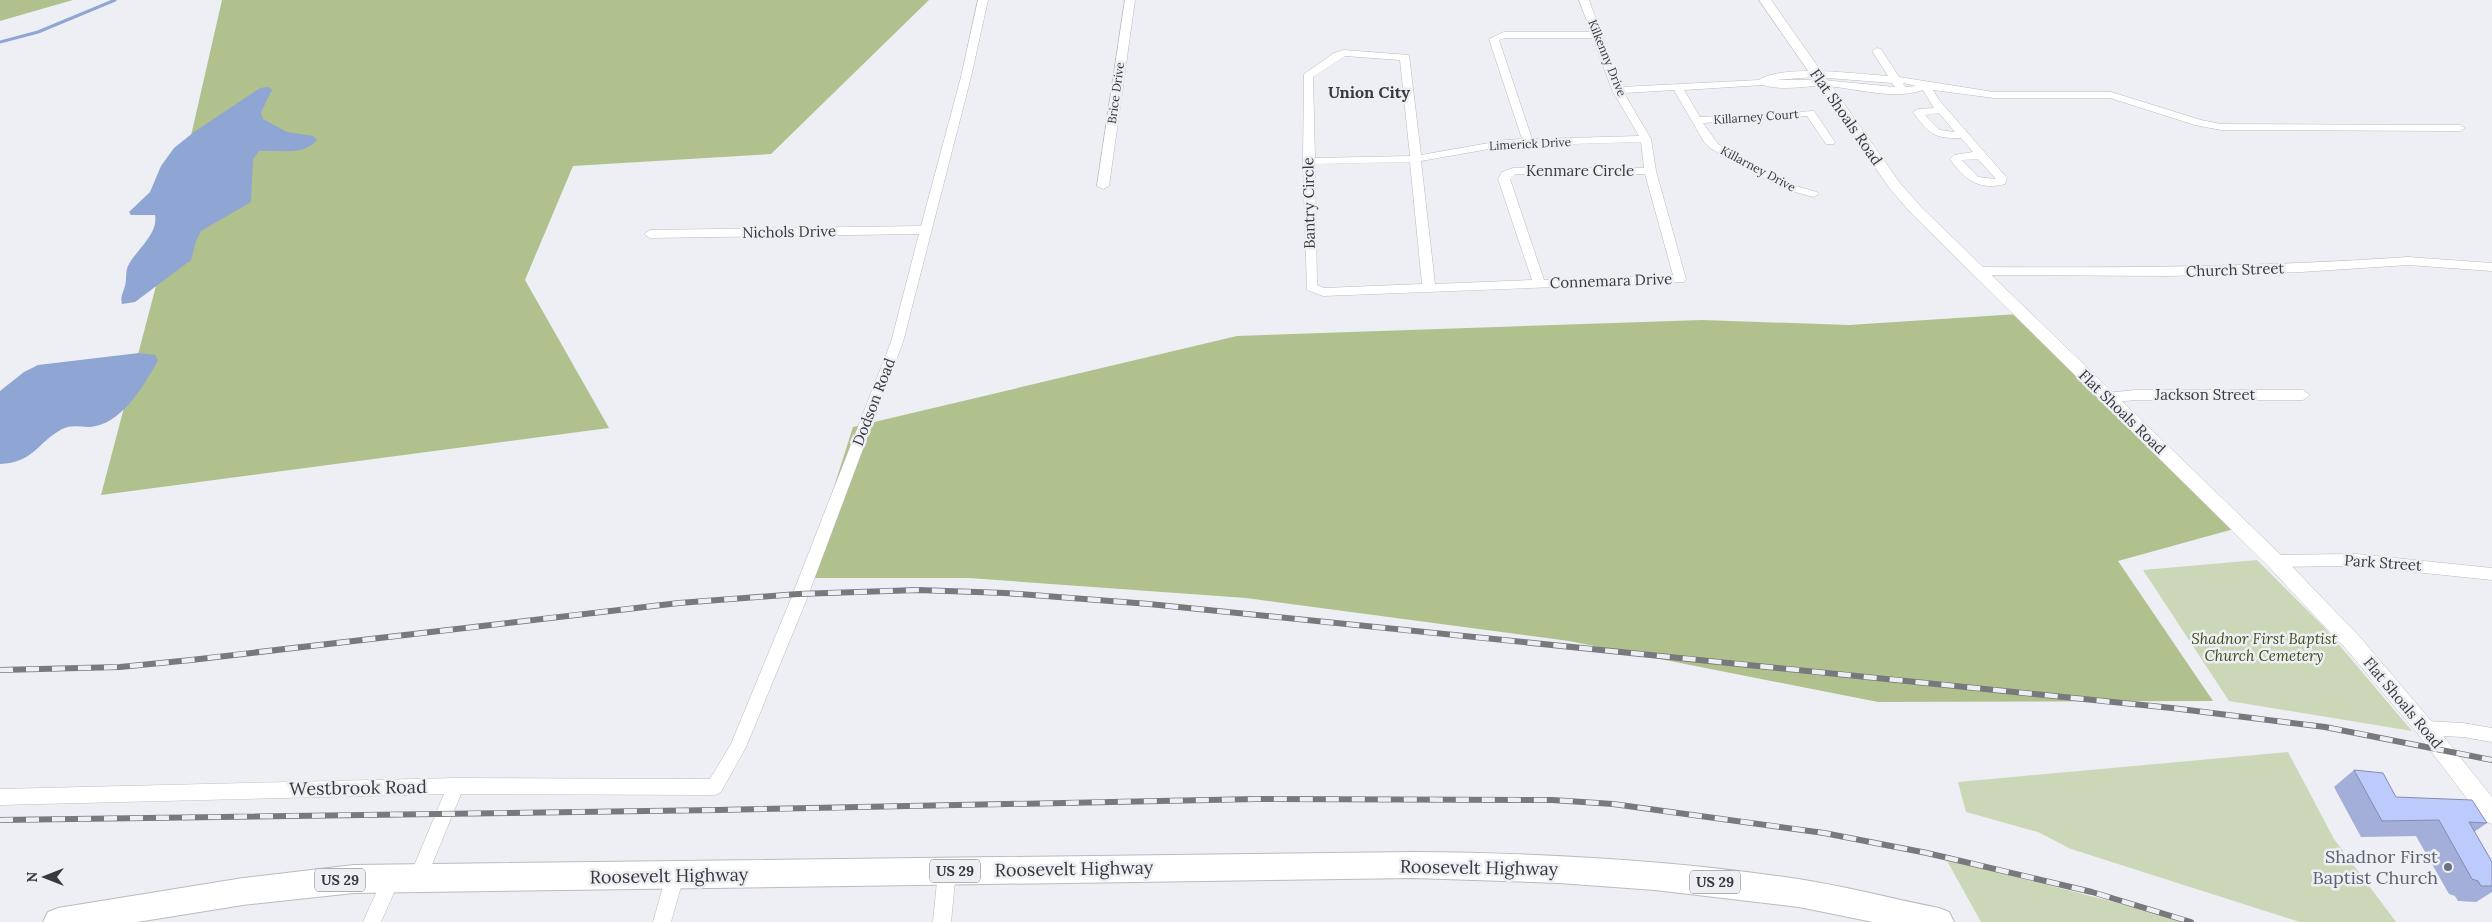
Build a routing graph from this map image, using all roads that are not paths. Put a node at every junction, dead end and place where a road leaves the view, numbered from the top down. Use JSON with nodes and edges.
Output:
{"nodes":[{"id":1,"x":983,"y":0,"type":"edge"},
{"id":2,"x":1130,"y":0,"type":"edge"},
{"id":3,"x":1584,"y":0,"type":"edge"},
{"id":4,"x":1765,"y":0,"type":"edge"},
{"id":5,"x":1597,"y":35,"type":"junction"},
{"id":6,"x":1877,"y":50,"type":"dead end"},
{"id":7,"x":1818,"y":79,"type":"junction"},
{"id":8,"x":1899,"y":85,"type":"junction"},
{"id":9,"x":1677,"y":86,"type":"junction"},
{"id":10,"x":1926,"y":86,"type":"junction"},
{"id":11,"x":1617,"y":90,"type":"junction"},
{"id":12,"x":1942,"y":110,"type":"junction"},
{"id":13,"x":1696,"y":120,"type":"junction"},
{"id":14,"x":2460,"y":128,"type":"dead end"},
{"id":15,"x":1963,"y":135,"type":"junction"},
{"id":16,"x":1646,"y":140,"type":"junction"},
{"id":17,"x":1528,"y":142,"type":"junction"},
{"id":18,"x":1830,"y":142,"type":"dead end"},
{"id":19,"x":1981,"y":155,"type":"dead end"},
{"id":20,"x":1416,"y":159,"type":"junction"},
{"id":21,"x":1309,"y":161,"type":"junction"},
{"id":22,"x":1650,"y":171,"type":"junction"},
{"id":23,"x":1103,"y":186,"type":"dead end"},
{"id":24,"x":1813,"y":194,"type":"dead end"},
{"id":25,"x":928,"y":230,"type":"junction"},
{"id":26,"x":650,"y":234,"type":"dead end"},
{"id":27,"x":2492,"y":267,"type":"edge"},
{"id":28,"x":1978,"y":271,"type":"junction"},
{"id":29,"x":1539,"y":283,"type":"junction"},
{"id":30,"x":1429,"y":289,"type":"junction"},
{"id":31,"x":2303,"y":395,"type":"dead end"},
{"id":32,"x":2107,"y":398,"type":"junction"},
{"id":33,"x":2274,"y":561,"type":"junction"},
{"id":34,"x":2492,"y":574,"type":"edge"},
{"id":35,"x":2425,"y":728,"type":"junction"},
{"id":36,"x":2492,"y":735,"type":"edge"},
{"id":37,"x":456,"y":786,"type":"junction"},
{"id":38,"x":715,"y":787,"type":"joint"},
{"id":39,"x":0,"y":796,"type":"edge"},
{"id":40,"x":2492,"y":814,"type":"edge"},
{"id":41,"x":947,"y":871,"type":"junction"},
{"id":42,"x":675,"y":876,"type":"junction"},
{"id":43,"x":405,"y":878,"type":"junction"},
{"id":44,"x":58,"y":922,"type":"edge"},
{"id":45,"x":372,"y":922,"type":"edge"},
{"id":46,"x":662,"y":922,"type":"edge"},
{"id":47,"x":942,"y":922,"type":"edge"},
{"id":48,"x":1940,"y":922,"type":"edge"}],
"edges":[{"from":1,"to":25,"type":"street","name":"Dodson Road"},
{"from":2,"to":23,"type":"street","name":"Brice Drive"},
{"from":3,"to":5,"type":"street","name":"Kilkenny Drive"},
{"from":4,"to":7,"type":"street","name":"Flat Shoals Road"},
{"from":5,"to":11,"type":"street","name":"Kilkenny Drive"},
{"from":5,"to":17,"type":"street"},
{"from":6,"to":8,"type":"street"},
{"from":7,"to":8,"type":"street"},
{"from":7,"to":9,"type":"street"},
{"from":7,"to":28,"type":"street","name":"Flat Shoals Road"},
{"from":8,"to":10,"type":"street"},
{"from":9,"to":11,"type":"street"},
{"from":9,"to":13,"type":"street","name":"Killarney Drive"},
{"from":10,"to":12,"type":"street"},
{"from":10,"to":14,"type":"street"},
{"from":11,"to":16,"type":"street","name":"Kilkenny Drive"},
{"from":12,"to":15,"type":"street"},
{"from":12,"to":15,"type":"street"},
{"from":13,"to":18,"type":"street","name":"Killarney Court"},
{"from":13,"to":24,"type":"street","name":"Killarney Drive"},
{"from":15,"to":19,"type":"street"},
{"from":16,"to":17,"type":"street","name":"Limerick Drive"},
{"from":16,"to":22,"type":"street","name":"Kilkenny Drive"},
{"from":17,"to":20,"type":"street","name":"Limerick Drive"},
{"from":20,"to":21,"type":"street","name":"Limerick Drive"},
{"from":20,"to":21,"type":"street","name":"Bantry Circle"},
{"from":20,"to":30,"type":"street","name":"Bantry Circle"},
{"from":21,"to":30,"type":"street","name":"Bantry Circle"},
{"from":22,"to":29,"type":"street","name":"Connemara Drive"},
{"from":22,"to":29,"type":"street","name":"Kenmare Circle"},
{"from":25,"to":26,"type":"street","name":"Nichols Drive"},
{"from":25,"to":38,"type":"street","name":"Dodson Road"},
{"from":27,"to":28,"type":"street","name":"Church Street"},
{"from":28,"to":32,"type":"street","name":"Flat Shoals Road"},
{"from":29,"to":30,"type":"street","name":"Connemara Drive"},
{"from":31,"to":32,"type":"street","name":"Jackson Street"},
{"from":32,"to":33,"type":"street","name":"Flat Shoals Road"},
{"from":33,"to":34,"type":"street","name":"Park Street"},
{"from":33,"to":35,"type":"street","name":"Flat Shoals Road"},
{"from":35,"to":36,"type":"street"},
{"from":35,"to":40,"type":"street","name":"Flat Shoals Road"},
{"from":37,"to":38,"type":"street","name":"Westbrook Road"},
{"from":37,"to":39,"type":"street","name":"Westbrook Road"},
{"from":37,"to":43,"type":"street"},
{"from":41,"to":42,"type":"main road","name":"Roosevelt Highway","number":"US 29"},
{"from":41,"to":47,"type":"street"},
{"from":41,"to":48,"type":"main road","name":"Roosevelt Highway","number":"US 29"},
{"from":42,"to":43,"type":"main road","name":"Roosevelt Highway","number":"US 29"},
{"from":42,"to":46,"type":"street"},
{"from":43,"to":44,"type":"main road","name":"Roosevelt Highway","number":"US 29"},
{"from":43,"to":45,"type":"street"}]}
